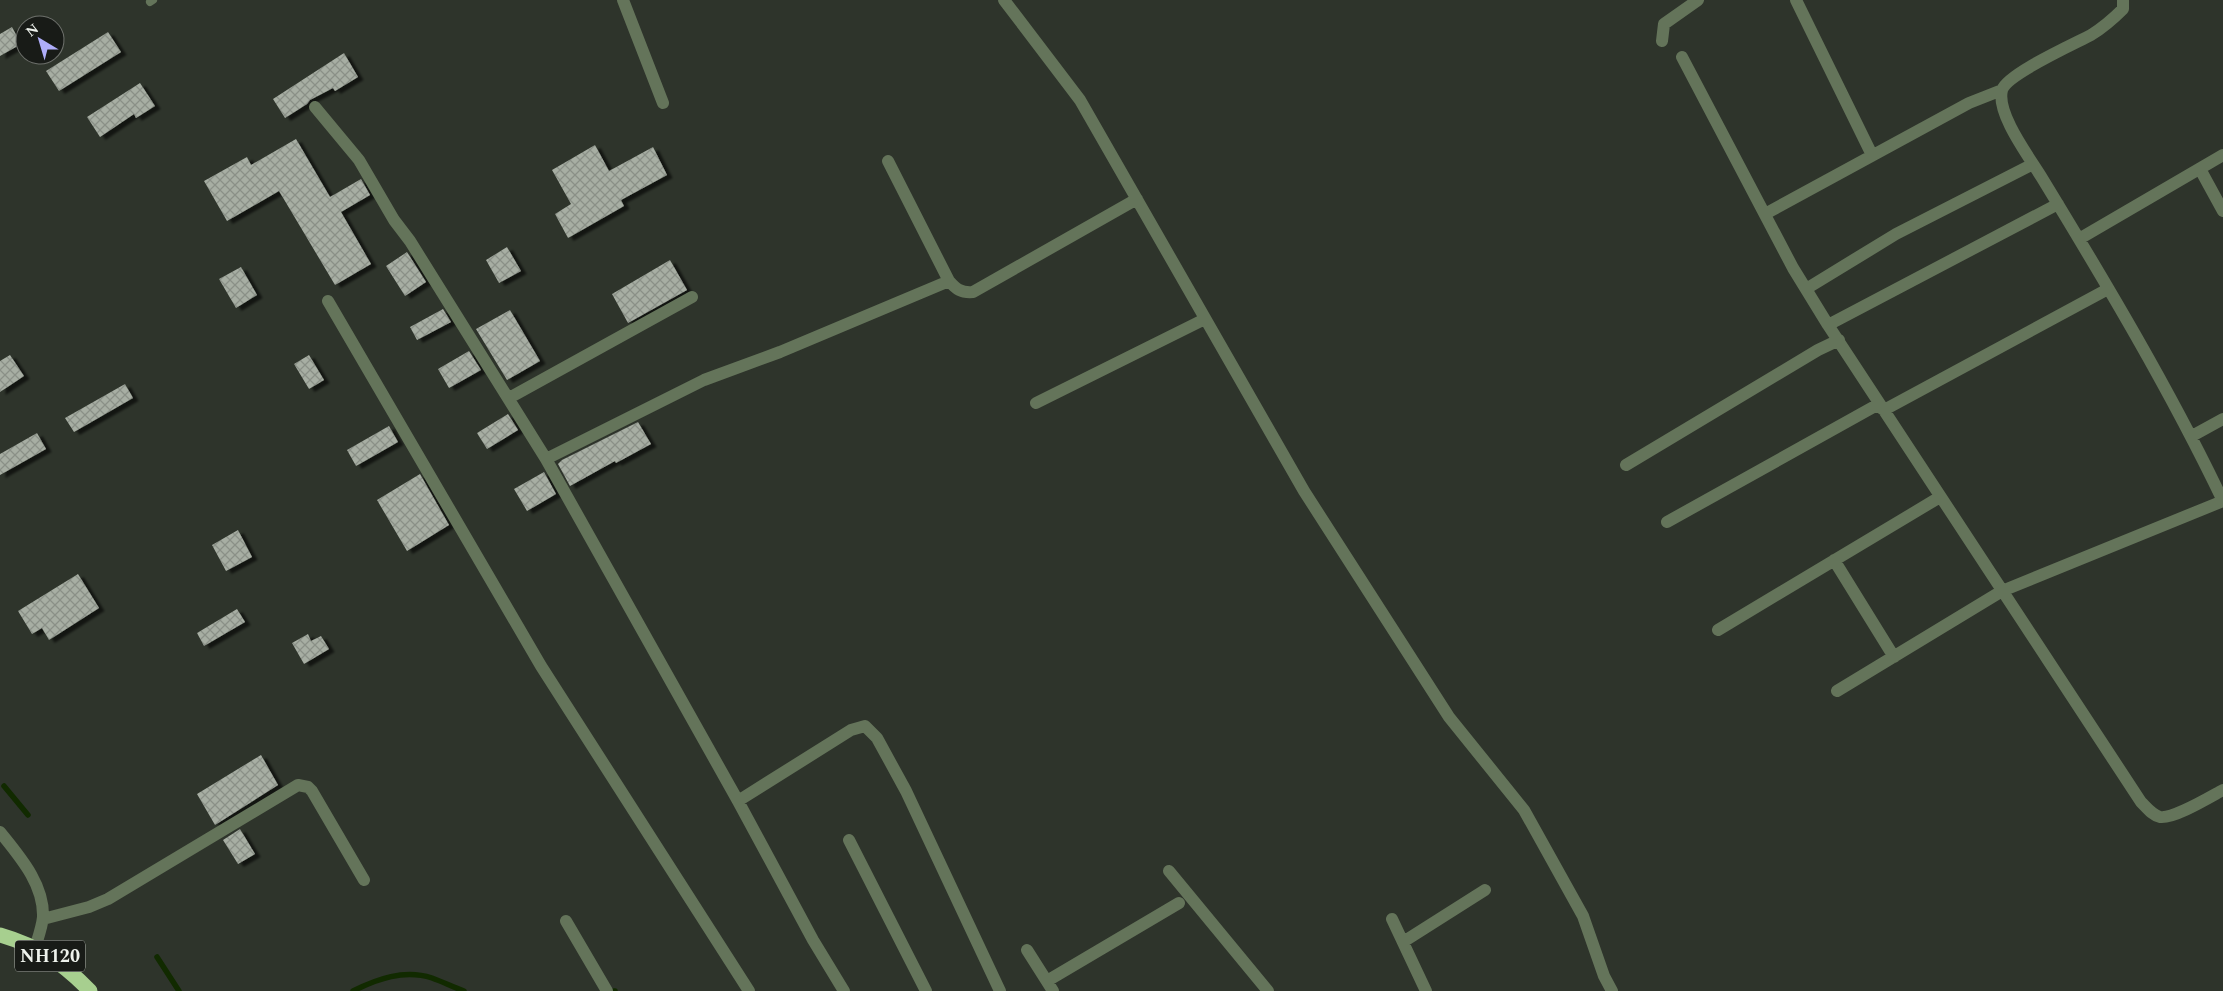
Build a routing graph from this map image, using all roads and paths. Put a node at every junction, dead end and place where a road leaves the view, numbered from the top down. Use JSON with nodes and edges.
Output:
{"nodes":[{"id":1,"x":624,"y":0,"type":"edge"},
{"id":2,"x":1004,"y":0,"type":"edge"},
{"id":3,"x":1698,"y":0,"type":"edge"},
{"id":4,"x":1796,"y":0,"type":"edge"},
{"id":5,"x":2123,"y":0,"type":"edge"},
{"id":6,"x":1662,"y":41,"type":"dead end"},
{"id":7,"x":1682,"y":57,"type":"dead end"},
{"id":8,"x":2002,"y":90,"type":"junction"},
{"id":9,"x":663,"y":103,"type":"dead end"},
{"id":10,"x":315,"y":107,"type":"dead end"},
{"id":11,"x":1872,"y":155,"type":"junction"},
{"id":12,"x":2223,"y":155,"type":"edge"},
{"id":13,"x":888,"y":161,"type":"dead end"},
{"id":14,"x":2033,"y":164,"type":"junction"},
{"id":15,"x":2200,"y":169,"type":"junction"},
{"id":16,"x":1137,"y":199,"type":"junction"},
{"id":17,"x":2058,"y":204,"type":"junction"},
{"id":18,"x":2223,"y":211,"type":"edge"},
{"id":19,"x":1765,"y":214,"type":"junction"},
{"id":20,"x":2079,"y":239,"type":"junction"},
{"id":21,"x":949,"y":280,"type":"junction"},
{"id":22,"x":1806,"y":289,"type":"junction"},
{"id":23,"x":2108,"y":289,"type":"junction"},
{"id":24,"x":692,"y":297,"type":"dead end"},
{"id":25,"x":328,"y":301,"type":"dead end"},
{"id":26,"x":1205,"y":319,"type":"junction"},
{"id":27,"x":1828,"y":325,"type":"junction"},
{"id":28,"x":1838,"y":340,"type":"junction"},
{"id":29,"x":509,"y":398,"type":"junction"},
{"id":30,"x":1036,"y":403,"type":"dead end"},
{"id":31,"x":1884,"y":410,"type":"junction"},
{"id":32,"x":2223,"y":419,"type":"edge"},
{"id":33,"x":2192,"y":436,"type":"junction"},
{"id":34,"x":546,"y":459,"type":"junction"},
{"id":35,"x":1626,"y":465,"type":"dead end"},
{"id":36,"x":1940,"y":497,"type":"junction"},
{"id":37,"x":2223,"y":501,"type":"edge"},
{"id":38,"x":1667,"y":522,"type":"dead end"},
{"id":39,"x":1834,"y":560,"type":"junction"},
{"id":40,"x":2002,"y":591,"type":"junction"},
{"id":41,"x":1718,"y":630,"type":"dead end"},
{"id":42,"x":1894,"y":657,"type":"junction"},
{"id":43,"x":1837,"y":691,"type":"dead end"},
{"id":44,"x":2223,"y":790,"type":"edge"},
{"id":45,"x":738,"y":801,"type":"junction"},
{"id":46,"x":0,"y":832,"type":"edge"},
{"id":47,"x":849,"y":840,"type":"dead end"},
{"id":48,"x":1169,"y":871,"type":"dead end"},
{"id":49,"x":364,"y":880,"type":"dead end"},
{"id":50,"x":1485,"y":890,"type":"dead end"},
{"id":51,"x":1179,"y":903,"type":"dead end"},
{"id":52,"x":1392,"y":918,"type":"dead end"},
{"id":53,"x":43,"y":919,"type":"junction"},
{"id":54,"x":566,"y":921,"type":"dead end"},
{"id":55,"x":0,"y":935,"type":"edge"},
{"id":56,"x":1403,"y":942,"type":"junction"},
{"id":57,"x":35,"y":948,"type":"junction"},
{"id":58,"x":1027,"y":950,"type":"dead end"},
{"id":59,"x":1050,"y":986,"type":"edge"},
{"id":60,"x":1421,"y":989,"type":"edge"},
{"id":61,"x":90,"y":991,"type":"edge"},
{"id":62,"x":607,"y":991,"type":"edge"},
{"id":63,"x":749,"y":991,"type":"edge"},
{"id":64,"x":844,"y":991,"type":"edge"},
{"id":65,"x":926,"y":991,"type":"edge"},
{"id":66,"x":1000,"y":991,"type":"edge"},
{"id":67,"x":1268,"y":991,"type":"edge"},
{"id":68,"x":1612,"y":991,"type":"edge"}],
"edges":[{"from":1,"to":9,"type":"street"},
{"from":2,"to":16,"type":"street"},
{"from":3,"to":6,"type":"street"},
{"from":4,"to":11,"type":"street"},
{"from":5,"to":8,"type":"street"},
{"from":7,"to":19,"type":"street"},
{"from":8,"to":11,"type":"street"},
{"from":8,"to":14,"type":"street"},
{"from":10,"to":29,"type":"street"},
{"from":11,"to":19,"type":"street"},
{"from":12,"to":15,"type":"street"},
{"from":13,"to":21,"type":"street"},
{"from":14,"to":17,"type":"street"},
{"from":14,"to":22,"type":"street"},
{"from":15,"to":18,"type":"street"},
{"from":15,"to":20,"type":"street"},
{"from":16,"to":21,"type":"street"},
{"from":16,"to":26,"type":"street"},
{"from":17,"to":20,"type":"street"},
{"from":17,"to":27,"type":"street"},
{"from":19,"to":22,"type":"street"},
{"from":20,"to":23,"type":"street"},
{"from":21,"to":34,"type":"street"},
{"from":22,"to":27,"type":"street"},
{"from":23,"to":31,"type":"street"},
{"from":23,"to":33,"type":"street"},
{"from":24,"to":29,"type":"street"},
{"from":25,"to":63,"type":"street"},
{"from":26,"to":30,"type":"street"},
{"from":26,"to":68,"type":"street"},
{"from":27,"to":28,"type":"street"},
{"from":28,"to":31,"type":"street"},
{"from":28,"to":35,"type":"street"},
{"from":29,"to":34,"type":"street"},
{"from":31,"to":36,"type":"street"},
{"from":31,"to":38,"type":"street"},
{"from":32,"to":33,"type":"street"},
{"from":33,"to":37,"type":"street"},
{"from":34,"to":45,"type":"street"},
{"from":36,"to":39,"type":"street"},
{"from":36,"to":40,"type":"street"},
{"from":37,"to":40,"type":"street"},
{"from":39,"to":41,"type":"street"},
{"from":39,"to":42,"type":"street"},
{"from":40,"to":42,"type":"street"},
{"from":40,"to":44,"type":"street"},
{"from":42,"to":43,"type":"street"},
{"from":45,"to":64,"type":"street"},
{"from":45,"to":66,"type":"street"},
{"from":46,"to":53,"type":"street"},
{"from":47,"to":65,"type":"street"},
{"from":48,"to":67,"type":"street"},
{"from":49,"to":53,"type":"street"},
{"from":50,"to":56,"type":"street"},
{"from":51,"to":59,"type":"street"},
{"from":52,"to":56,"type":"street"},
{"from":53,"to":57,"type":"street"},
{"from":54,"to":62,"type":"street"},
{"from":55,"to":57,"type":"highway","number":"NH120"},
{"from":56,"to":60,"type":"street"},
{"from":57,"to":61,"type":"highway","number":"NH120"},
{"from":58,"to":59,"type":"street"}]}
